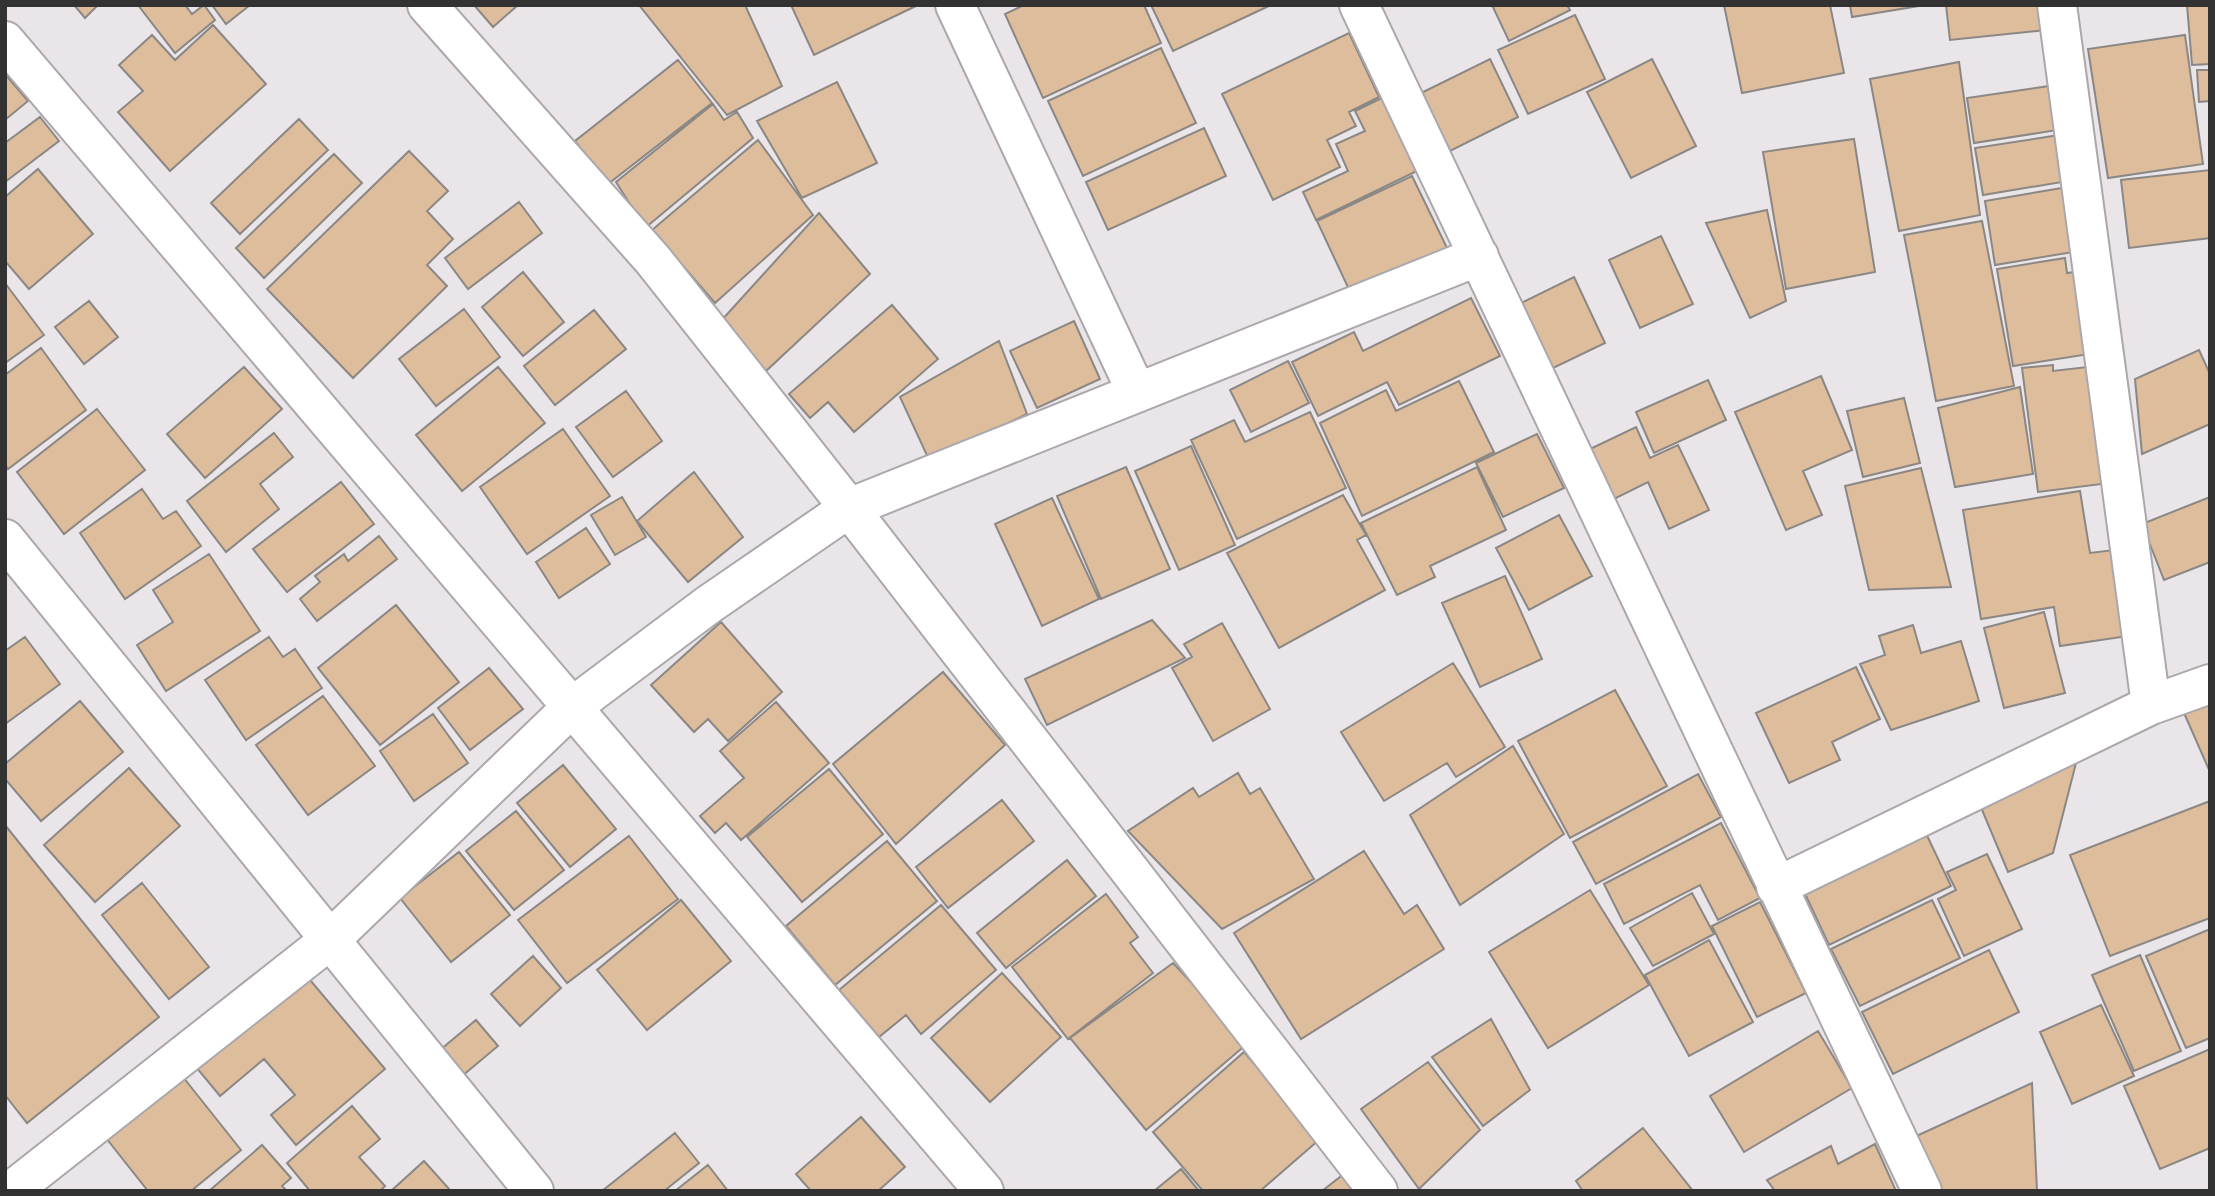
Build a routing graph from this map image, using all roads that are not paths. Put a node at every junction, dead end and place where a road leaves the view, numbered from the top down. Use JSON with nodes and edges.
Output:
{"nodes":[{"id":1,"x":427,"y":5,"type":"edge"},
{"id":2,"x":955,"y":5,"type":"edge"},
{"id":3,"x":1359,"y":5,"type":"edge"},
{"id":4,"x":2057,"y":5,"type":"edge"},
{"id":5,"x":5,"y":41,"type":"edge"},
{"id":6,"x":1479,"y":256,"type":"junction"},
{"id":7,"x":1137,"y":393,"type":"junction"},
{"id":8,"x":849,"y":508,"type":"junction"},
{"id":9,"x":5,"y":539,"type":"edge"},
{"id":10,"x":2210,"y":684,"type":"edge"},
{"id":11,"x":2151,"y":705,"type":"junction"},
{"id":12,"x":572,"y":707,"type":"junction"},
{"id":13,"x":1776,"y":887,"type":"junction"},
{"id":14,"x":331,"y":939,"type":"junction"},
{"id":15,"x":25,"y":1179,"type":"edge"},
{"id":16,"x":534,"y":1191,"type":"edge"},
{"id":17,"x":984,"y":1191,"type":"edge"},
{"id":18,"x":1378,"y":1191,"type":"edge"},
{"id":19,"x":1922,"y":1191,"type":"edge"}],
"edges":[{"from":1,"to":8,"type":"street"},
{"from":2,"to":7,"type":"street"},
{"from":3,"to":6,"type":"street"},
{"from":4,"to":11,"type":"street"},
{"from":5,"to":12,"type":"street"},
{"from":6,"to":7,"type":"street"},
{"from":6,"to":13,"type":"street"},
{"from":7,"to":8,"type":"street"},
{"from":8,"to":12,"type":"street"},
{"from":8,"to":18,"type":"street"},
{"from":9,"to":14,"type":"street"},
{"from":10,"to":11,"type":"street"},
{"from":11,"to":13,"type":"street"},
{"from":12,"to":14,"type":"street"},
{"from":12,"to":17,"type":"street"},
{"from":13,"to":19,"type":"street"},
{"from":14,"to":15,"type":"street"},
{"from":14,"to":16,"type":"street"}]}
